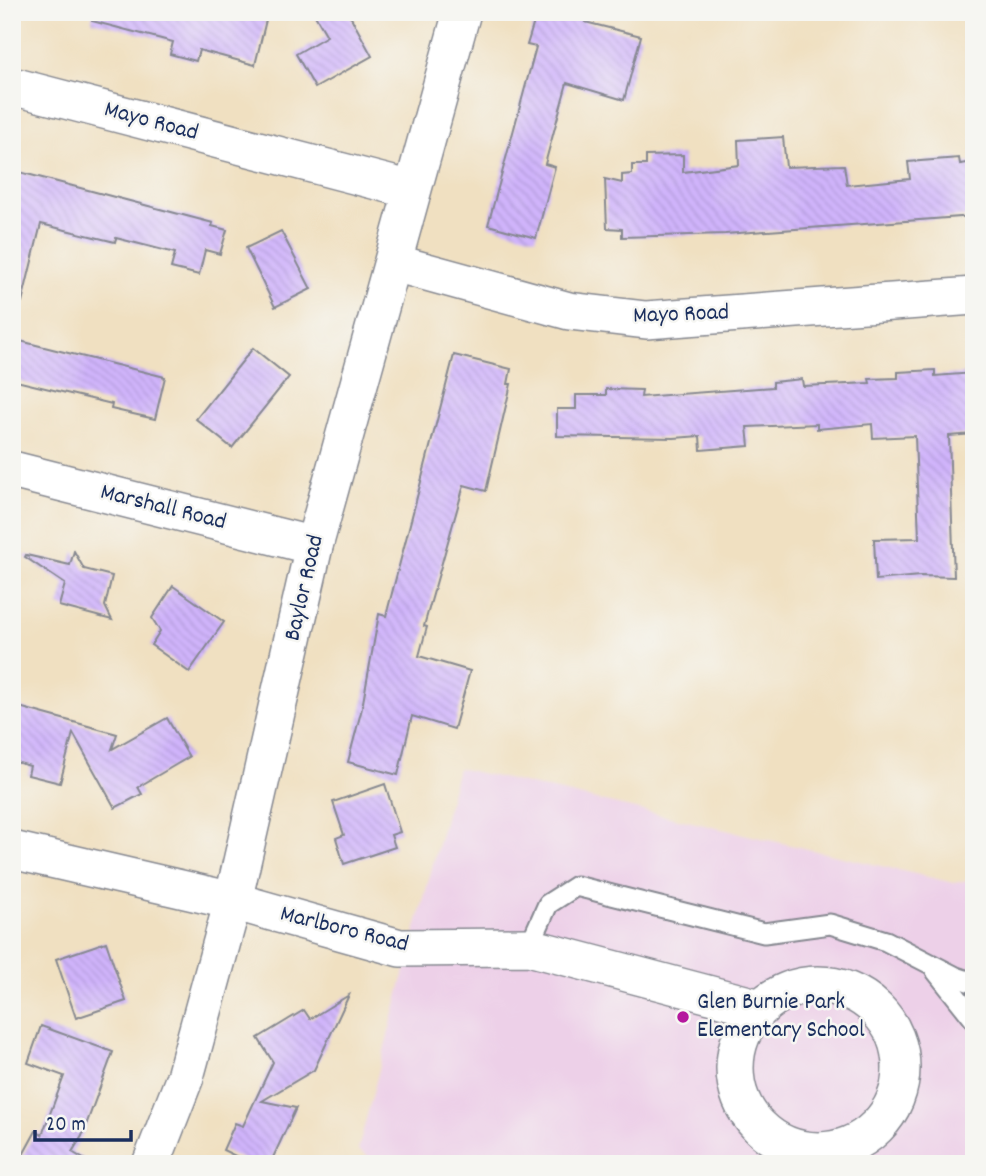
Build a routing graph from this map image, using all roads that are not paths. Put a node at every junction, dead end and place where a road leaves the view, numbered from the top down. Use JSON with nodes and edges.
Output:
{"nodes":[{"id":1,"x":462,"y":12,"type":"edge"},
{"id":2,"x":12,"y":86,"type":"edge"},
{"id":3,"x":412,"y":190,"type":"junction"},
{"id":4,"x":394,"y":263,"type":"junction"},
{"id":5,"x":974,"y":296,"type":"edge"},
{"id":6,"x":12,"y":470,"type":"edge"},
{"id":7,"x":314,"y":546,"type":"junction"},
{"id":8,"x":12,"y":850,"type":"edge"},
{"id":9,"x":233,"y":901,"type":"junction"},
{"id":10,"x":529,"y":947,"type":"junction"},
{"id":11,"x":931,"y":964,"type":"junction"},
{"id":12,"x":974,"y":983,"type":"edge"},
{"id":13,"x":760,"y":1008,"type":"junction"},
{"id":14,"x":974,"y":1019,"type":"edge"},
{"id":15,"x":151,"y":1164,"type":"edge"}],
"edges":[{"from":1,"to":3,"type":"street","name":"Baylor Road"},
{"from":2,"to":3,"type":"street","name":"Mayo Road"},
{"from":3,"to":4,"type":"street","name":"Baylor Road"},
{"from":4,"to":5,"type":"street","name":"Mayo Road"},
{"from":4,"to":7,"type":"street","name":"Baylor Road"},
{"from":6,"to":7,"type":"street","name":"Marshall Road"},
{"from":7,"to":9,"type":"street","name":"Baylor Road"},
{"from":8,"to":9,"type":"street","name":"Marlboro Road"},
{"from":9,"to":10,"type":"street","name":"Marlboro Road"},
{"from":9,"to":15,"type":"street","name":"Baylor Road"},
{"from":10,"to":11,"type":"lane"},
{"from":10,"to":13,"type":"street","name":"Marlboro Road"},
{"from":11,"to":12,"type":"lane"},
{"from":11,"to":14,"type":"lane"},
{"from":13,"to":13,"type":"street"}]}
